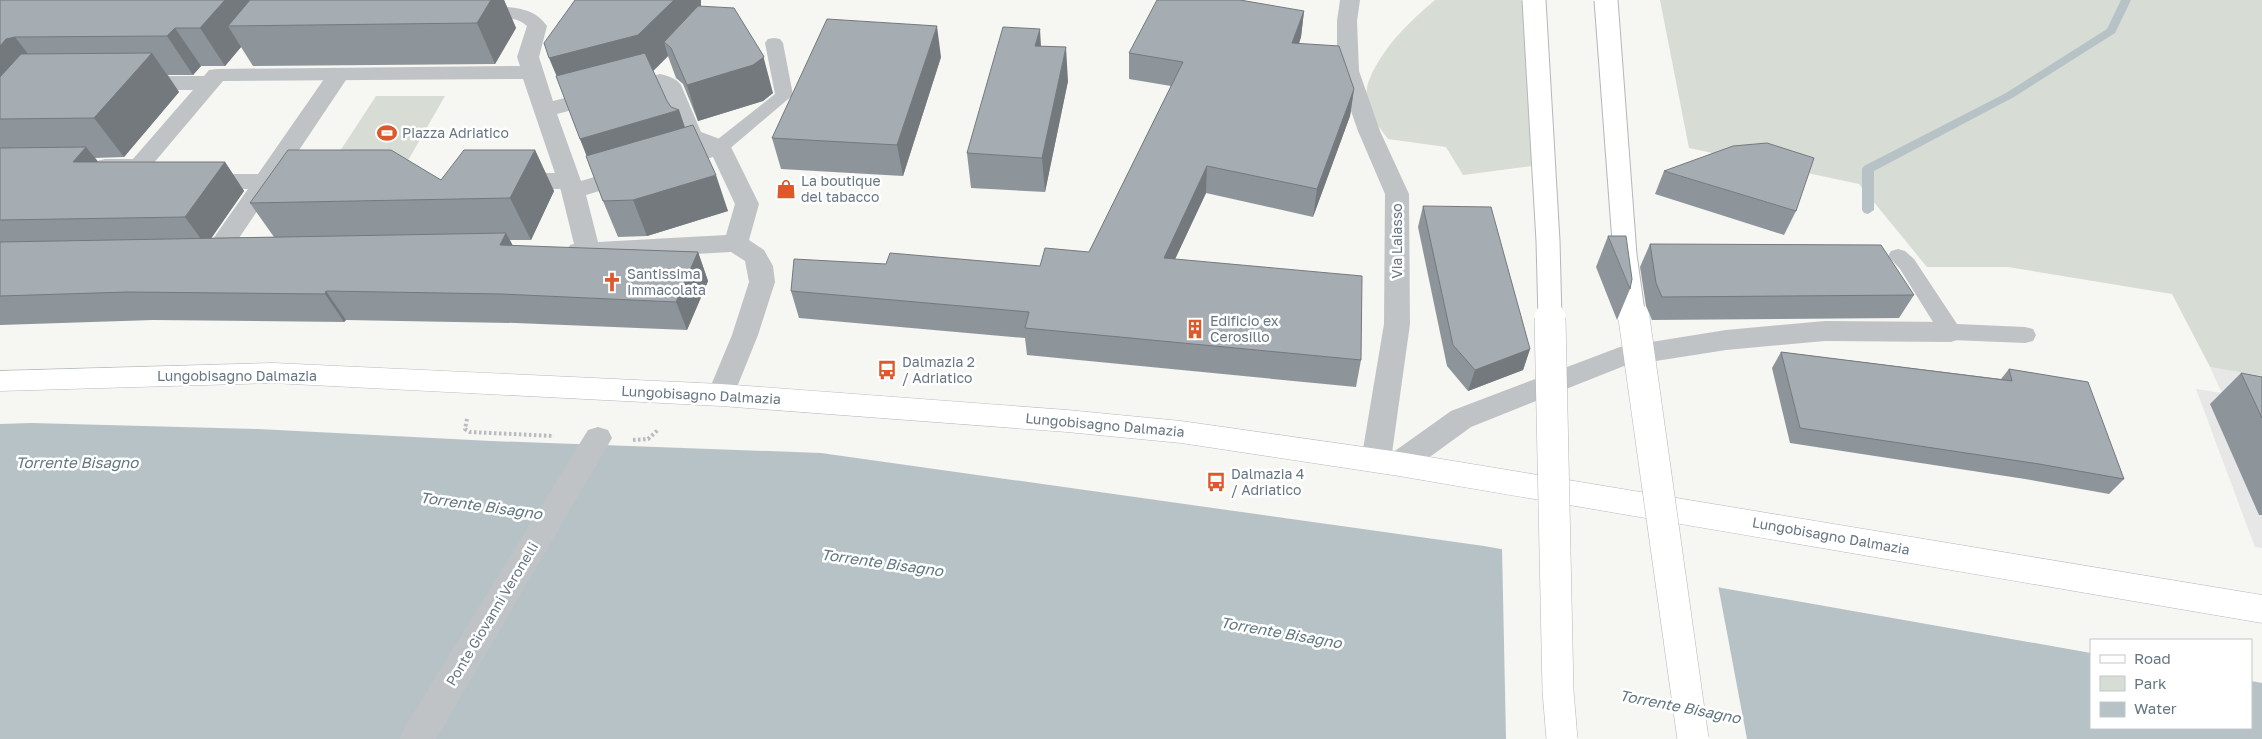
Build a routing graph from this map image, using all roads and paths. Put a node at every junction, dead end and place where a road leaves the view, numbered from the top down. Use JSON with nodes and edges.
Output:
{"nodes":[{"id":1,"x":1350,"y":0,"type":"edge"},
{"id":2,"x":1534,"y":0,"type":"edge"},
{"id":3,"x":1606,"y":0,"type":"edge"},
{"id":4,"x":451,"y":14,"type":"edge"},
{"id":5,"x":774,"y":43,"type":"dead end"},
{"id":6,"x":251,"y":52,"type":"edge"},
{"id":7,"x":532,"y":72,"type":"junction"},
{"id":8,"x":339,"y":74,"type":"junction"},
{"id":9,"x":232,"y":75,"type":"junction"},
{"id":10,"x":211,"y":82,"type":"junction"},
{"id":11,"x":113,"y":84,"type":"edge"},
{"id":12,"x":545,"y":110,"type":"junction"},
{"id":13,"x":720,"y":147,"type":"junction"},
{"id":14,"x":89,"y":166,"type":"edge"},
{"id":15,"x":491,"y":181,"type":"edge"},
{"id":16,"x":180,"y":182,"type":"edge"},
{"id":17,"x":266,"y":182,"type":"junction"},
{"id":18,"x":571,"y":186,"type":"junction"},
{"id":19,"x":291,"y":206,"type":"edge"},
{"id":20,"x":736,"y":243,"type":"junction"},
{"id":21,"x":559,"y":251,"type":"edge"},
{"id":22,"x":588,"y":251,"type":"junction"},
{"id":23,"x":240,"y":255,"type":"edge"},
{"id":24,"x":1898,"y":256,"type":"dead end"},
{"id":25,"x":1951,"y":332,"type":"junction"},
{"id":26,"x":2025,"y":335,"type":"dead end"},
{"id":27,"x":0,"y":381,"type":"edge"},
{"id":28,"x":488,"y":384,"type":"junction"},
{"id":29,"x":721,"y":395,"type":"junction"},
{"id":30,"x":598,"y":438,"type":"joint"},
{"id":31,"x":1387,"y":462,"type":"junction"},
{"id":32,"x":2262,"y":609,"type":"edge"},
{"id":33,"x":417,"y":739,"type":"edge"},
{"id":34,"x":1562,"y":739,"type":"edge"},
{"id":35,"x":1693,"y":739,"type":"edge"}],
"edges":[{"from":1,"to":31,"type":"street","name":"Via Laiasso"},
{"from":2,"to":34,"type":"main road","bridge":true},
{"from":3,"to":35,"type":"main road","bridge":true},
{"from":4,"to":7,"type":"street"},
{"from":5,"to":13,"type":"lane"},
{"from":6,"to":9,"type":"street"},
{"from":7,"to":8,"type":"street"},
{"from":7,"to":12,"type":"street"},
{"from":8,"to":9,"type":"street"},
{"from":8,"to":17,"type":"street"},
{"from":9,"to":10,"type":"street"},
{"from":10,"to":11,"type":"street"},
{"from":10,"to":14,"type":"street"},
{"from":12,"to":13,"type":"street"},
{"from":12,"to":18,"type":"street"},
{"from":13,"to":18,"type":"street"},
{"from":13,"to":20,"type":"street"},
{"from":15,"to":18,"type":"street"},
{"from":16,"to":17,"type":"street"},
{"from":17,"to":19,"type":"street"},
{"from":17,"to":23,"type":"street"},
{"from":18,"to":22,"type":"street"},
{"from":20,"to":22,"type":"street"},
{"from":20,"to":29,"type":"street"},
{"from":21,"to":22,"type":"street"},
{"from":24,"to":25,"type":"lane"},
{"from":25,"to":26,"type":"lane"},
{"from":25,"to":31,"type":"street"},
{"from":27,"to":28,"type":"main road","name":"Lungobisagno Dalmazia"},
{"from":28,"to":29,"type":"main road","name":"Lungobisagno Dalmazia"},
{"from":28,"to":30,"type":"path"},
{"from":29,"to":31,"type":"main road","name":"Lungobisagno Dalmazia"},
{"from":30,"to":33,"type":"street","name":"Ponte Giovanni Veronelli"},
{"from":31,"to":32,"type":"main road","name":"Lungobisagno Dalmazia"}]}
